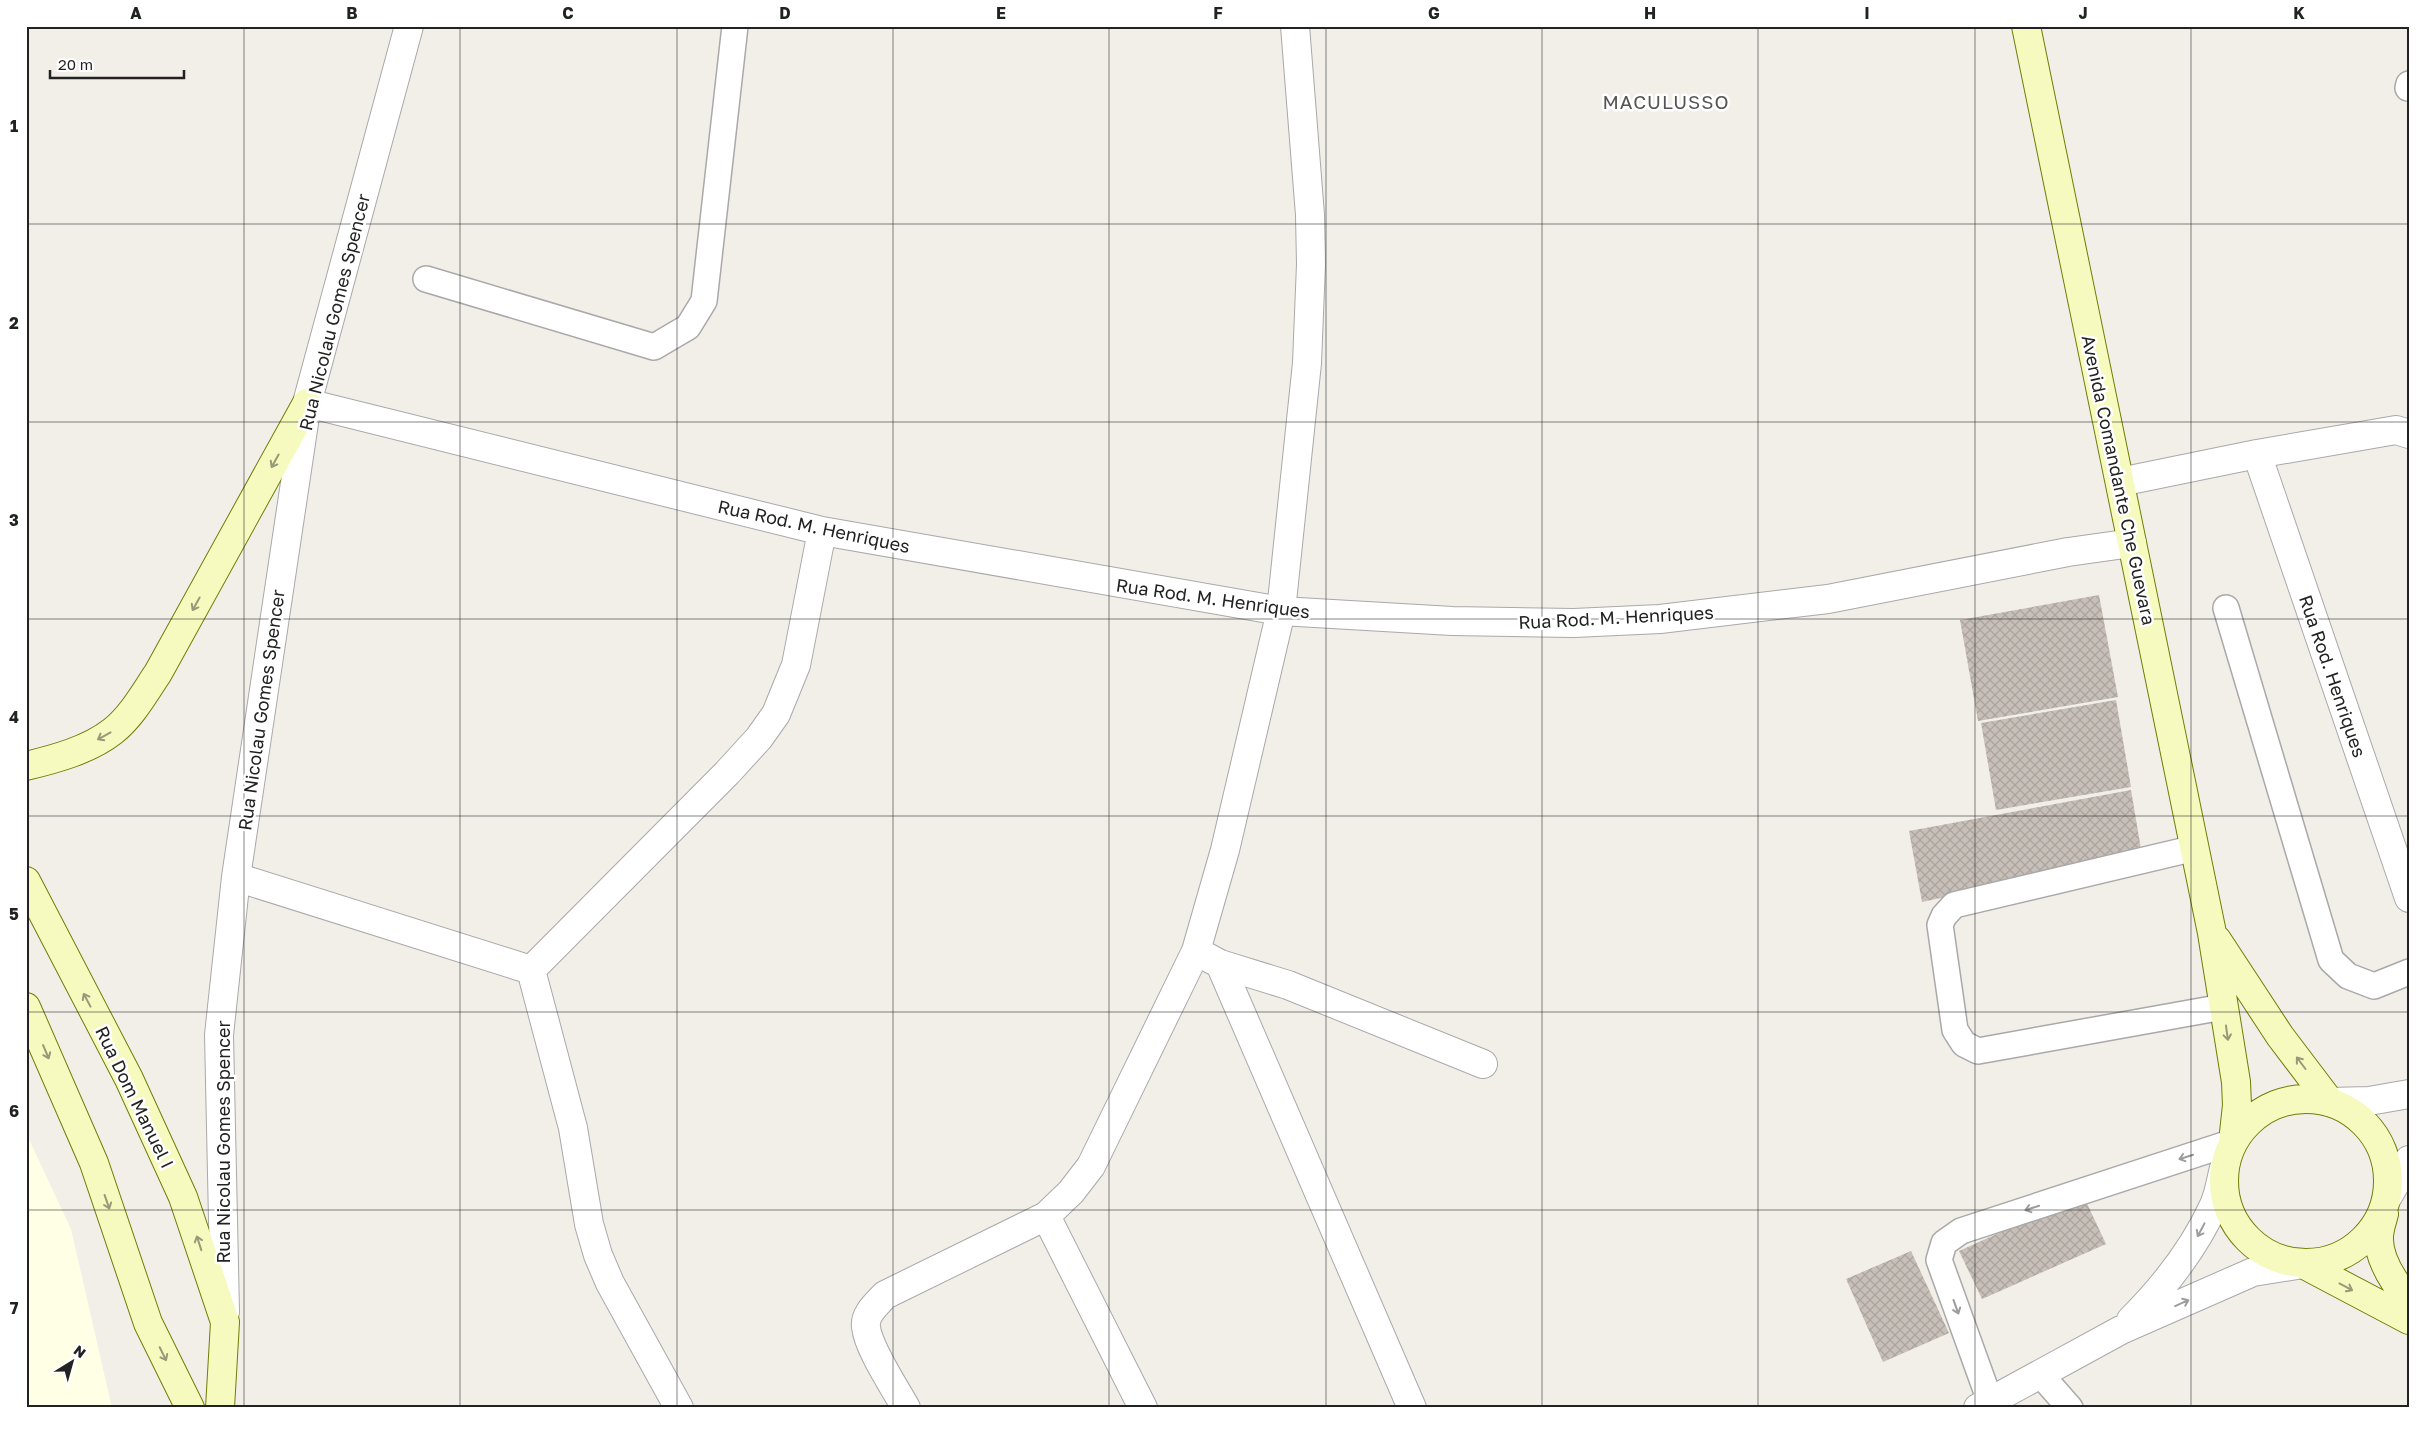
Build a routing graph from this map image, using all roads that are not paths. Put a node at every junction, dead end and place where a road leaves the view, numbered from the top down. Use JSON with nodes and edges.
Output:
{"nodes":[{"id":1,"x":409,"y":26,"type":"edge"},
{"id":2,"x":735,"y":26,"type":"edge"},
{"id":3,"x":1295,"y":26,"type":"edge"},
{"id":4,"x":2026,"y":26,"type":"edge"},
{"id":5,"x":426,"y":278,"type":"dead end"},
{"id":6,"x":307,"y":403,"type":"junction"},
{"id":7,"x":2409,"y":434,"type":"edge"},
{"id":8,"x":2257,"y":454,"type":"junction"},
{"id":9,"x":2120,"y":482,"type":"junction"},
{"id":10,"x":822,"y":531,"type":"junction"},
{"id":11,"x":2132,"y":543,"type":"junction"},
{"id":12,"x":2226,"y":608,"type":"dead end"},
{"id":13,"x":1281,"y":611,"type":"junction"},
{"id":14,"x":26,"y":766,"type":"edge"},
{"id":15,"x":2195,"y":848,"type":"junction"},
{"id":16,"x":236,"y":877,"type":"junction"},
{"id":17,"x":26,"y":881,"type":"edge"},
{"id":18,"x":2409,"y":898,"type":"edge"},
{"id":19,"x":2212,"y":933,"type":"junction"},
{"id":20,"x":1196,"y":951,"type":"junction"},
{"id":21,"x":1220,"y":964,"type":"junction"},
{"id":22,"x":531,"y":970,"type":"junction"},
{"id":23,"x":2409,"y":972,"type":"edge"},
{"id":24,"x":26,"y":1007,"type":"edge"},
{"id":25,"x":2223,"y":1007,"type":"junction"},
{"id":26,"x":1483,"y":1064,"type":"dead end"},
{"id":27,"x":2409,"y":1094,"type":"edge"},
{"id":28,"x":2330,"y":1102,"type":"junction"},
{"id":29,"x":2232,"y":1142,"type":"junction"},
{"id":30,"x":2409,"y":1160,"type":"edge"},
{"id":31,"x":2224,"y":1168,"type":"junction"},
{"id":32,"x":2387,"y":1198,"type":"junction"},
{"id":33,"x":1046,"y":1216,"type":"junction"},
{"id":34,"x":2303,"y":1264,"type":"junction"},
{"id":35,"x":2409,"y":1301,"type":"edge"},
{"id":36,"x":2409,"y":1320,"type":"edge"},
{"id":37,"x":225,"y":1322,"type":"junction"},
{"id":38,"x":2121,"y":1330,"type":"junction"},
{"id":39,"x":2040,"y":1375,"type":"junction"},
{"id":40,"x":1984,"y":1404,"type":"edge"},
{"id":41,"x":190,"y":1408,"type":"edge"},
{"id":42,"x":220,"y":1408,"type":"edge"},
{"id":43,"x":679,"y":1408,"type":"edge"},
{"id":44,"x":906,"y":1408,"type":"edge"},
{"id":45,"x":1143,"y":1408,"type":"edge"},
{"id":46,"x":1412,"y":1408,"type":"edge"},
{"id":47,"x":2070,"y":1408,"type":"edge"}],
"edges":[{"from":1,"to":6,"type":"street","name":"Rua Nicolau Gomes Spencer"},
{"from":2,"to":5,"type":"lane"},
{"from":3,"to":13,"type":"street"},
{"from":4,"to":9,"type":"street","name":"Avenida Comandante Che Guevara"},
{"from":6,"to":10,"type":"street","name":"Rua Rod. M. Henriques"},
{"from":6,"to":14,"type":"street","one_way":true},
{"from":6,"to":16,"type":"street","name":"Rua Nicolau Gomes Spencer"},
{"from":7,"to":8,"type":"street"},
{"from":8,"to":9,"type":"street"},
{"from":8,"to":18,"type":"street","name":"Rua Rod. Henriques"},
{"from":9,"to":11,"type":"street","name":"Avenida Comandante Che Guevara"},
{"from":10,"to":13,"type":"street","name":"Rua Rod. M. Henriques"},
{"from":10,"to":22,"type":"street"},
{"from":11,"to":13,"type":"street","name":"Rua Rod. M. Henriques"},
{"from":11,"to":15,"type":"street","name":"Avenida Comandante Che Guevara"},
{"from":12,"to":23,"type":"lane"},
{"from":13,"to":20,"type":"street"},
{"from":15,"to":19,"type":"street","name":"Avenida Comandante Che Guevara"},
{"from":15,"to":25,"type":"lane"},
{"from":16,"to":22,"type":"street"},
{"from":16,"to":37,"type":"street","name":"Rua Nicolau Gomes Spencer"},
{"from":37,"to":17,"type":"street","name":"Rua Dom Manuel I","one_way":true},
{"from":19,"to":25,"type":"street","name":"Avenida Comandante Che Guevara"},
{"from":28,"to":19,"type":"street","name":"Avenida Comandante Che Guevara","one_way":true},
{"from":20,"to":21,"type":"street"},
{"from":20,"to":33,"type":"street"},
{"from":21,"to":26,"type":"street"},
{"from":21,"to":46,"type":"street"},
{"from":22,"to":43,"type":"street"},
{"from":24,"to":41,"type":"street","one_way":true},
{"from":25,"to":29,"type":"street","name":"Avenida Comandante Che Guevara","one_way":true},
{"from":27,"to":28,"type":"street"},
{"from":28,"to":29,"type":"street"},
{"from":28,"to":32,"type":"street"},
{"from":29,"to":31,"type":"street"},
{"from":29,"to":40,"type":"lane","one_way":true},
{"from":30,"to":32,"type":"street"},
{"from":31,"to":34,"type":"street"},
{"from":31,"to":38,"type":"street","one_way":true},
{"from":32,"to":34,"type":"street"},
{"from":32,"to":35,"type":"street"},
{"from":33,"to":44,"type":"street"},
{"from":33,"to":45,"type":"street"},
{"from":34,"to":36,"type":"street","one_way":true},
{"from":38,"to":34,"type":"street","one_way":true},
{"from":37,"to":42,"type":"street","name":"Rua Nicolau Gomes Spencer"},
{"from":38,"to":39,"type":"street"},
{"from":39,"to":40,"type":"street"},
{"from":39,"to":47,"type":"lane"}]}
